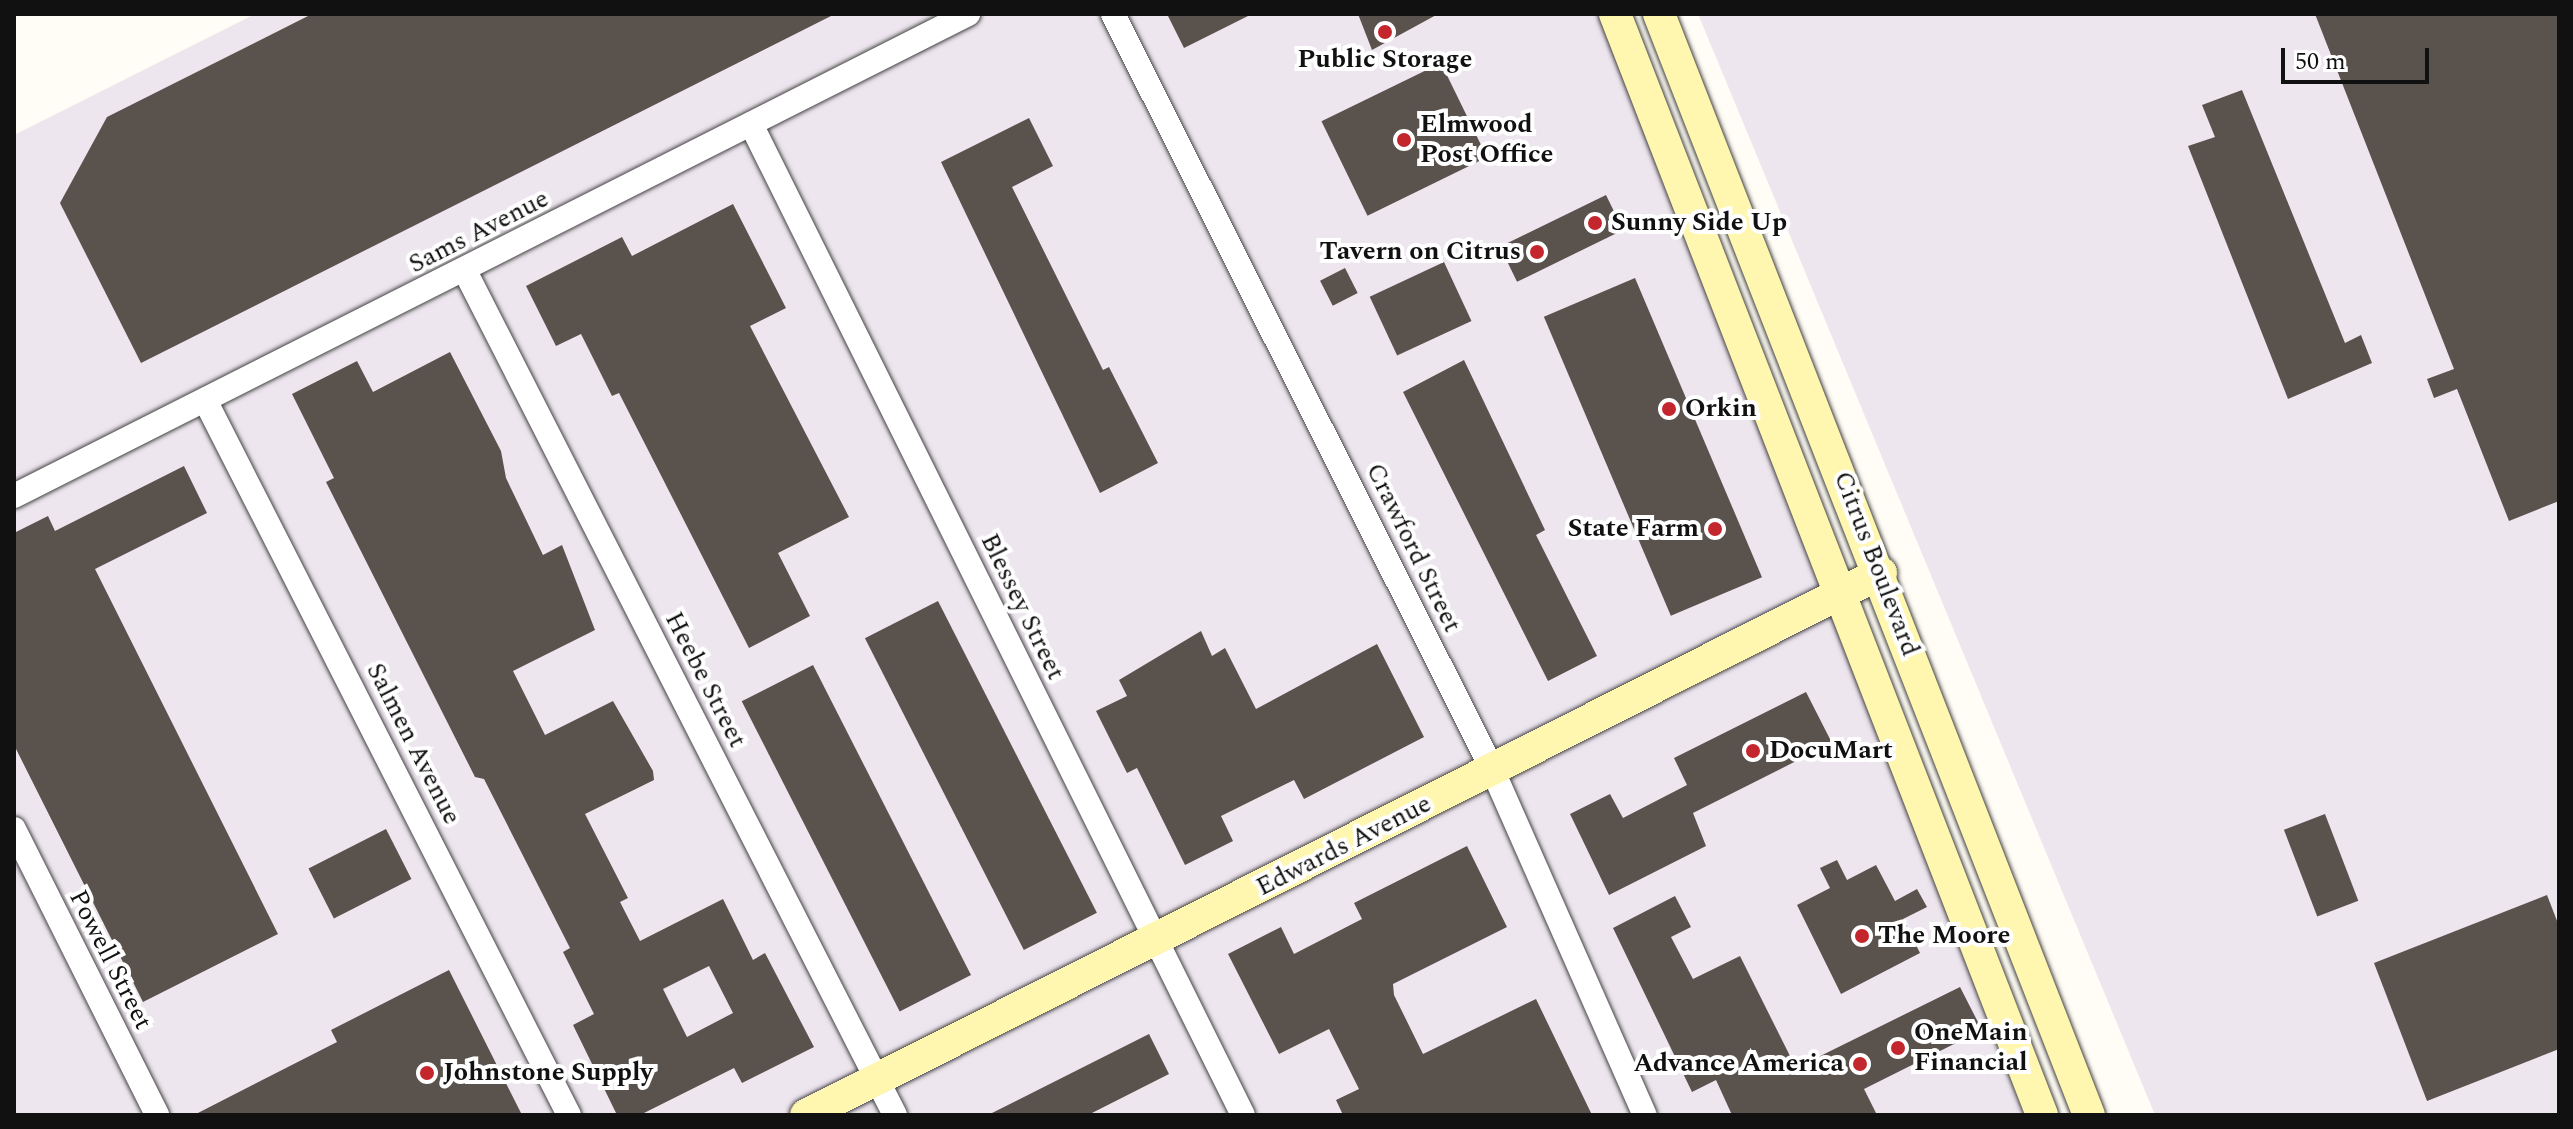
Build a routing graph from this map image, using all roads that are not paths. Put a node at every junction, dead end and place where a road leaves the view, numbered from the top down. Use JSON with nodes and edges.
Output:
{"nodes":[{"id":1,"x":968,"y":14,"type":"edge"},
{"id":2,"x":1113,"y":14,"type":"edge"},
{"id":3,"x":1615,"y":14,"type":"edge"},
{"id":4,"x":1635,"y":14,"type":"edge"},
{"id":5,"x":1663,"y":24,"type":"edge"},
{"id":6,"x":751,"y":124,"type":"junction"},
{"id":7,"x":465,"y":271,"type":"junction"},
{"id":8,"x":205,"y":400,"type":"junction"},
{"id":9,"x":14,"y":496,"type":"edge"},
{"id":10,"x":1881,"y":573,"type":"junction"},
{"id":11,"x":1841,"y":593,"type":"junction"},
{"id":12,"x":1493,"y":771,"type":"junction"},
{"id":13,"x":14,"y":829,"type":"edge"},
{"id":14,"x":1156,"y":940,"type":"junction"},
{"id":15,"x":877,"y":1079,"type":"junction"},
{"id":16,"x":157,"y":1115,"type":"edge"},
{"id":17,"x":569,"y":1115,"type":"edge"},
{"id":18,"x":806,"y":1115,"type":"edge"},
{"id":19,"x":895,"y":1115,"type":"edge"},
{"id":20,"x":1243,"y":1115,"type":"edge"},
{"id":21,"x":1645,"y":1115,"type":"edge"},
{"id":22,"x":2042,"y":1115,"type":"edge"},
{"id":23,"x":2089,"y":1115,"type":"edge"}],
"edges":[{"from":1,"to":6,"type":"street","name":"Sams Avenue"},
{"from":2,"to":12,"type":"street","name":"Crawford Street"},
{"from":3,"to":11,"type":"street","name":"Citrus Boulevard"},
{"from":4,"to":5,"type":"street"},
{"from":5,"to":10,"type":"street","name":"Citrus Boulevard"},
{"from":6,"to":7,"type":"street","name":"Sams Avenue"},
{"from":6,"to":14,"type":"street","name":"Blessey Street"},
{"from":7,"to":8,"type":"street","name":"Sams Avenue"},
{"from":7,"to":15,"type":"street","name":"Heebe Street"},
{"from":8,"to":9,"type":"street","name":"Sams Avenue"},
{"from":8,"to":17,"type":"street","name":"Salmen Avenue"},
{"from":10,"to":11,"type":"street","name":"Edwards Avenue"},
{"from":10,"to":23,"type":"street","name":"Citrus Boulevard"},
{"from":11,"to":12,"type":"street","name":"Edwards Avenue"},
{"from":11,"to":22,"type":"street","name":"Citrus Boulevard"},
{"from":12,"to":14,"type":"street","name":"Edwards Avenue"},
{"from":12,"to":21,"type":"street","name":"Crawford Street"},
{"from":13,"to":16,"type":"street","name":"Powell Street"},
{"from":14,"to":15,"type":"street","name":"Edwards Avenue"},
{"from":14,"to":20,"type":"street","name":"Blessey Street"},
{"from":15,"to":18,"type":"street","name":"Edwards Avenue"},
{"from":15,"to":19,"type":"street","name":"Heebe Street"}]}
